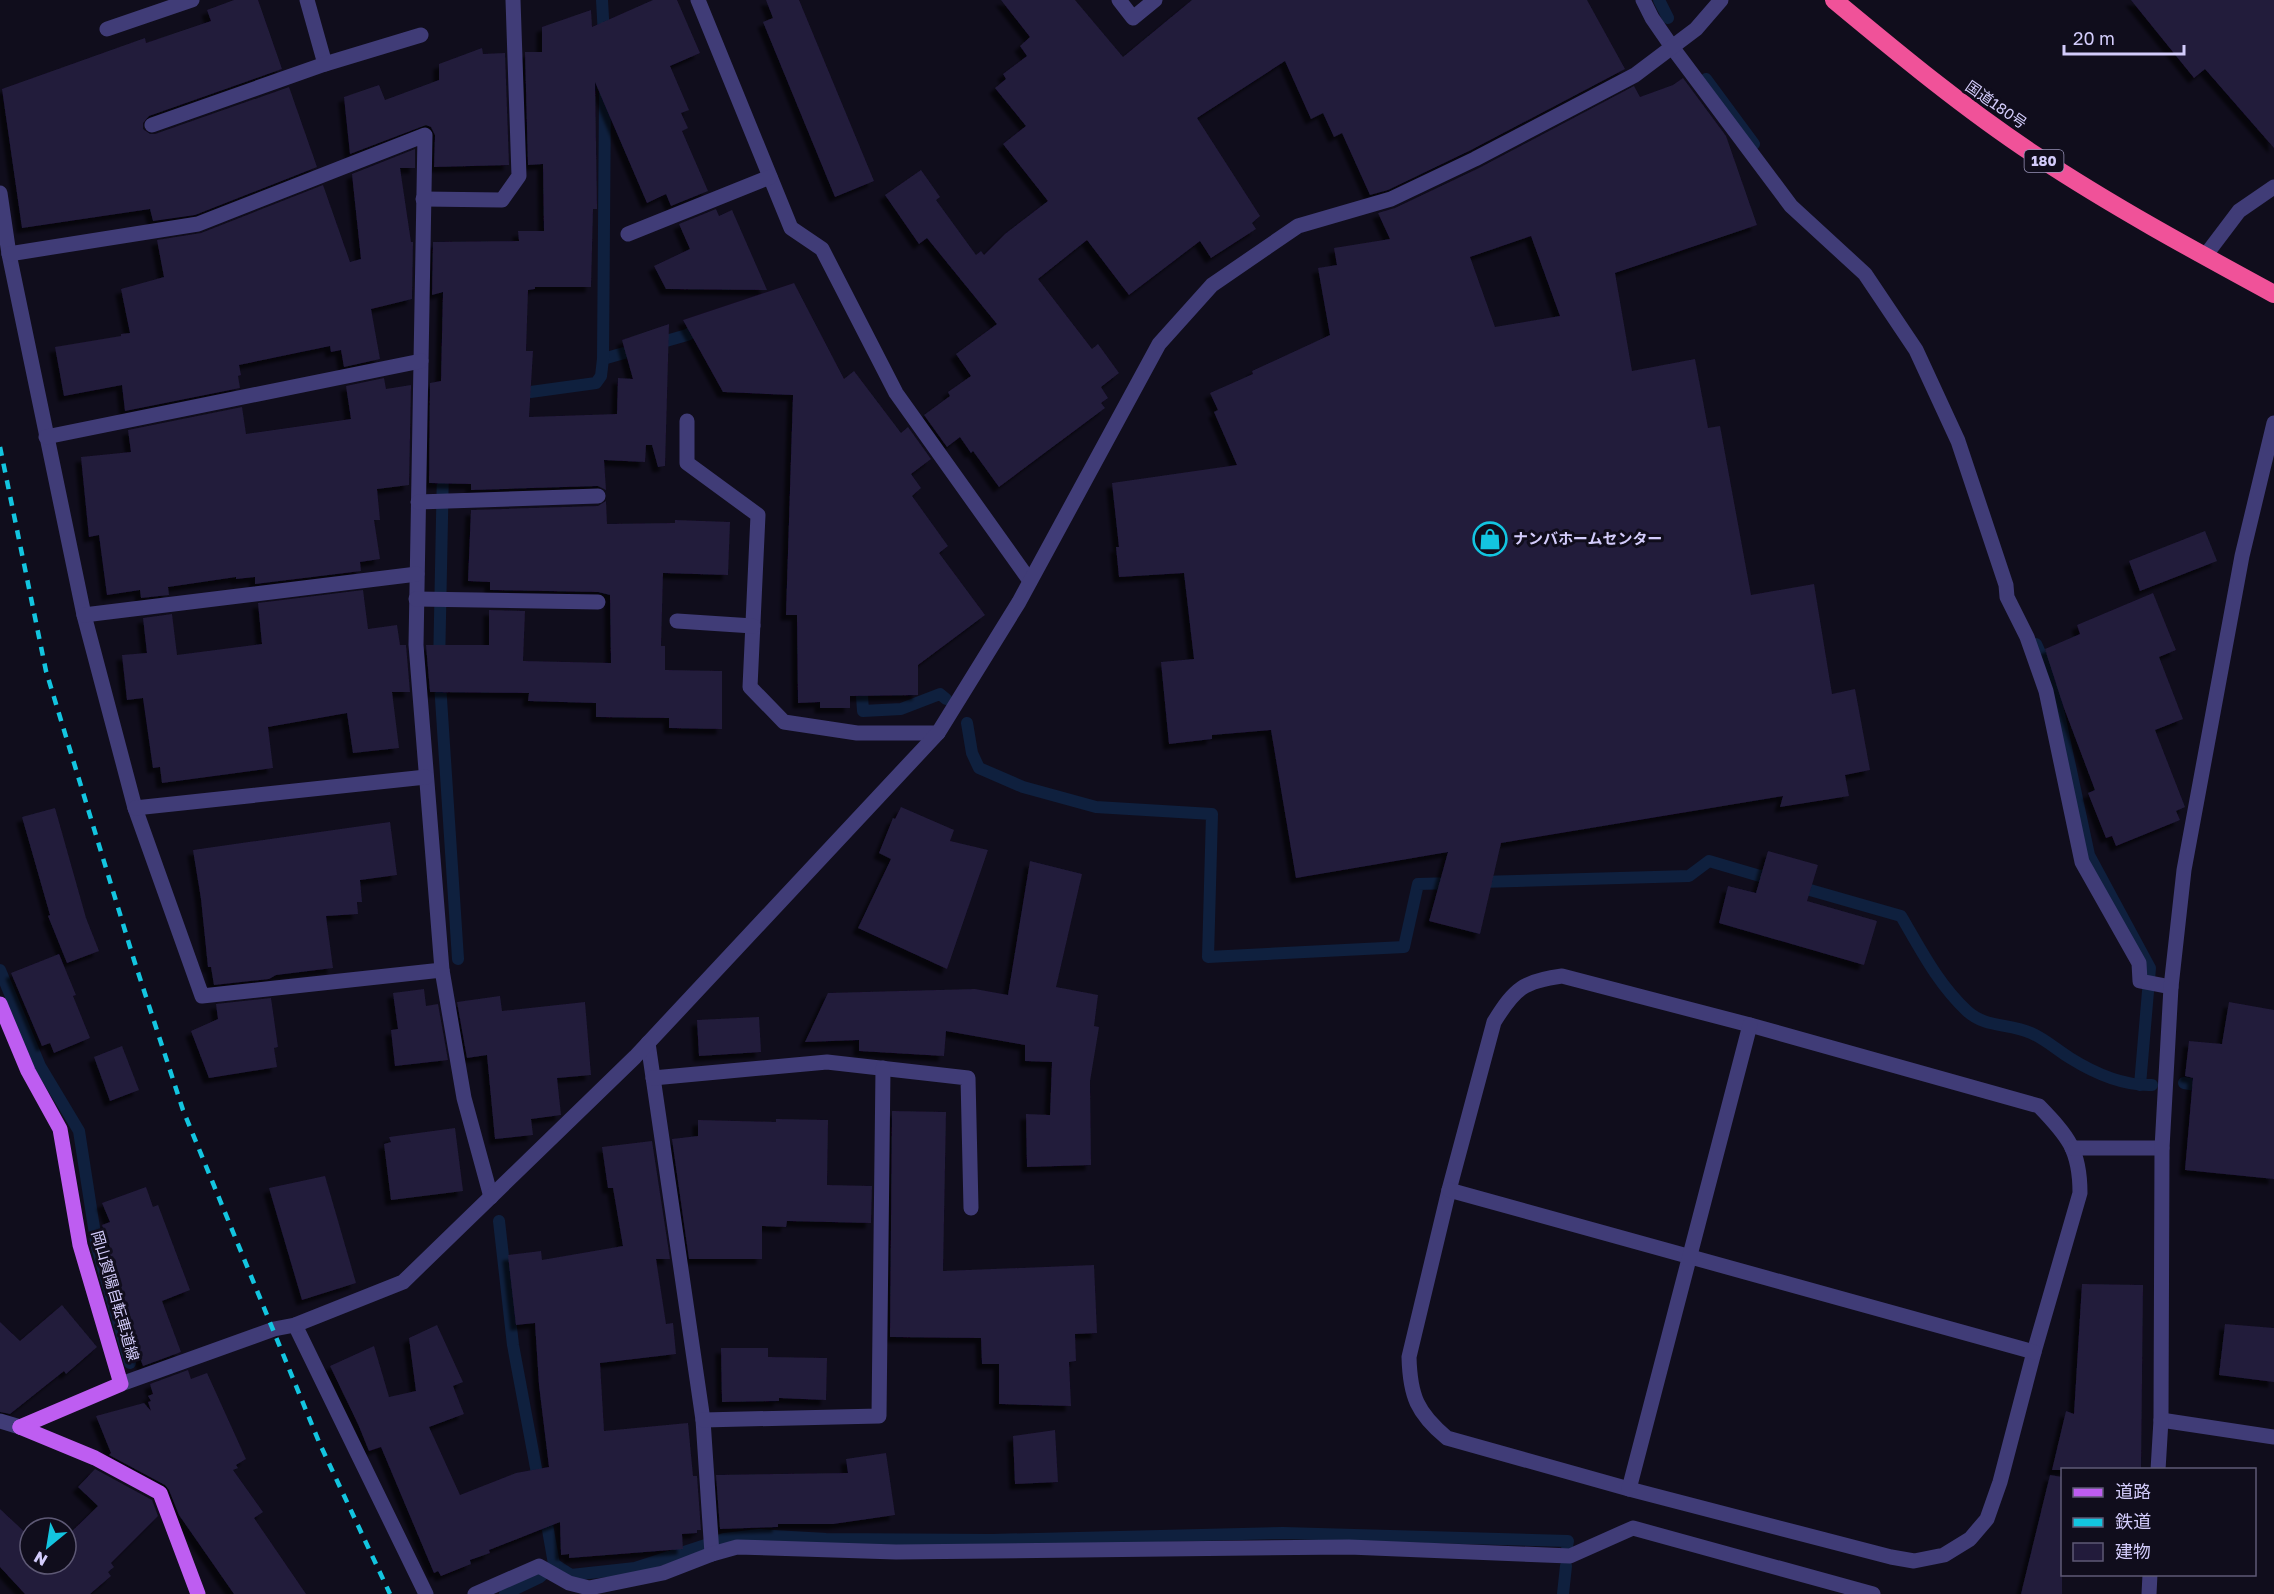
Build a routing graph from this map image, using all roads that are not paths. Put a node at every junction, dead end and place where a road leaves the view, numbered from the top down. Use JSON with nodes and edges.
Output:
{"nodes":[{"id":1,"x":192,"y":0,"type":"edge"},
{"id":2,"x":307,"y":0,"type":"edge"},
{"id":3,"x":513,"y":0,"type":"edge"},
{"id":4,"x":698,"y":0,"type":"edge"},
{"id":5,"x":1119,"y":0,"type":"edge"},
{"id":6,"x":1155,"y":0,"type":"edge"},
{"id":7,"x":1643,"y":0,"type":"edge"},
{"id":8,"x":1721,"y":0,"type":"edge"},
{"id":9,"x":1834,"y":0,"type":"edge"},
{"id":10,"x":107,"y":29,"type":"dead end"},
{"id":11,"x":421,"y":35,"type":"dead end"},
{"id":12,"x":1672,"y":46,"type":"junction"},
{"id":13,"x":325,"y":64,"type":"junction"},
{"id":14,"x":152,"y":125,"type":"dead end"},
{"id":15,"x":770,"y":177,"type":"junction"},
{"id":16,"x":2274,"y":187,"type":"edge"},
{"id":17,"x":0,"y":193,"type":"edge"},
{"id":18,"x":423,"y":199,"type":"junction"},
{"id":19,"x":628,"y":234,"type":"dead end"},
{"id":20,"x":9,"y":254,"type":"junction"},
{"id":21,"x":2205,"y":256,"type":"junction"},
{"id":22,"x":2274,"y":294,"type":"edge"},
{"id":23,"x":421,"y":361,"type":"junction"},
{"id":24,"x":687,"y":421,"type":"dead end"},
{"id":25,"x":2274,"y":423,"type":"edge"},
{"id":26,"x":46,"y":437,"type":"junction"},
{"id":27,"x":598,"y":496,"type":"dead end"},
{"id":28,"x":418,"y":502,"type":"junction"},
{"id":29,"x":417,"y":574,"type":"junction"},
{"id":30,"x":1030,"y":581,"type":"junction"},
{"id":31,"x":432,"y":600,"type":"junction"},
{"id":32,"x":598,"y":602,"type":"dead end"},
{"id":33,"x":84,"y":615,"type":"junction"},
{"id":34,"x":677,"y":621,"type":"dead end"},
{"id":35,"x":753,"y":626,"type":"junction"},
{"id":36,"x":938,"y":733,"type":"junction"},
{"id":37,"x":426,"y":777,"type":"junction"},
{"id":38,"x":135,"y":807,"type":"junction"},
{"id":39,"x":442,"y":970,"type":"junction"},
{"id":40,"x":2171,"y":987,"type":"junction"},
{"id":41,"x":0,"y":1004,"type":"edge"},
{"id":42,"x":1750,"y":1025,"type":"junction"},
{"id":43,"x":648,"y":1043,"type":"junction"},
{"id":44,"x":883,"y":1068,"type":"junction"},
{"id":45,"x":653,"y":1078,"type":"junction"},
{"id":46,"x":2072,"y":1148,"type":"junction"},
{"id":47,"x":2162,"y":1148,"type":"junction"},
{"id":48,"x":1449,"y":1190,"type":"junction"},
{"id":49,"x":490,"y":1197,"type":"junction"},
{"id":50,"x":971,"y":1208,"type":"dead end"},
{"id":51,"x":1690,"y":1257,"type":"junction"},
{"id":52,"x":295,"y":1325,"type":"junction"},
{"id":53,"x":2034,"y":1352,"type":"junction"},
{"id":54,"x":121,"y":1384,"type":"junction"},
{"id":55,"x":703,"y":1420,"type":"junction"},
{"id":56,"x":2161,"y":1420,"type":"junction"},
{"id":57,"x":0,"y":1421,"type":"edge"},
{"id":58,"x":20,"y":1427,"type":"junction"},
{"id":59,"x":2274,"y":1437,"type":"edge"},
{"id":60,"x":2158,"y":1468,"type":"edge"},
{"id":61,"x":1629,"y":1490,"type":"junction"},
{"id":62,"x":712,"y":1547,"type":"junction"},
{"id":63,"x":2150,"y":1576,"type":"edge"},
{"id":64,"x":198,"y":1594,"type":"edge"},
{"id":65,"x":426,"y":1594,"type":"edge"},
{"id":66,"x":476,"y":1594,"type":"edge"},
{"id":67,"x":1873,"y":1594,"type":"edge"},
{"id":68,"x":2149,"y":1594,"type":"edge"}],
"edges":[{"from":1,"to":10,"type":"street"},
{"from":2,"to":13,"type":"street"},
{"from":3,"to":18,"type":"street"},
{"from":4,"to":15,"type":"street"},
{"from":5,"to":6,"type":"street"},
{"from":7,"to":12,"type":"street"},
{"from":8,"to":12,"type":"street"},
{"from":9,"to":21,"type":"highway","name":"国道180号","number":"180"},
{"from":11,"to":13,"type":"street"},
{"from":12,"to":30,"type":"street"},
{"from":12,"to":40,"type":"street"},
{"from":13,"to":14,"type":"street"},
{"from":15,"to":19,"type":"street"},
{"from":15,"to":30,"type":"street"},
{"from":16,"to":21,"type":"street"},
{"from":17,"to":20,"type":"street"},
{"from":18,"to":20,"type":"street"},
{"from":18,"to":23,"type":"street"},
{"from":20,"to":26,"type":"street"},
{"from":21,"to":22,"type":"highway","name":"国道180号","number":"180"},
{"from":23,"to":26,"type":"street"},
{"from":23,"to":28,"type":"street"},
{"from":24,"to":35,"type":"street"},
{"from":25,"to":40,"type":"street"},
{"from":26,"to":33,"type":"street"},
{"from":27,"to":28,"type":"street"},
{"from":28,"to":29,"type":"street"},
{"from":29,"to":31,"type":"street"},
{"from":29,"to":33,"type":"street"},
{"from":30,"to":36,"type":"street"},
{"from":31,"to":32,"type":"street"},
{"from":31,"to":37,"type":"street"},
{"from":33,"to":38,"type":"street"},
{"from":34,"to":35,"type":"street"},
{"from":35,"to":36,"type":"street"},
{"from":36,"to":43,"type":"street"},
{"from":37,"to":38,"type":"street"},
{"from":37,"to":39,"type":"street"},
{"from":38,"to":39,"type":"street"},
{"from":39,"to":49,"type":"street"},
{"from":40,"to":47,"type":"street"},
{"from":41,"to":54,"type":"main road","name":"岡山賀陽自転車道線"},
{"from":42,"to":46,"type":"street"},
{"from":42,"to":48,"type":"street"},
{"from":42,"to":51,"type":"street"},
{"from":43,"to":45,"type":"street"},
{"from":43,"to":49,"type":"street"},
{"from":44,"to":45,"type":"street"},
{"from":44,"to":50,"type":"street"},
{"from":44,"to":55,"type":"street"},
{"from":45,"to":55,"type":"street"},
{"from":46,"to":47,"type":"street"},
{"from":46,"to":53,"type":"street"},
{"from":47,"to":56,"type":"street"},
{"from":48,"to":51,"type":"street"},
{"from":48,"to":61,"type":"street"},
{"from":49,"to":52,"type":"street"},
{"from":51,"to":53,"type":"street"},
{"from":51,"to":61,"type":"street"},
{"from":52,"to":54,"type":"street"},
{"from":52,"to":65,"type":"street"},
{"from":53,"to":61,"type":"street"},
{"from":54,"to":58,"type":"main road","name":"岡山賀陽自転車道線"},
{"from":55,"to":62,"type":"street"},
{"from":56,"to":59,"type":"street"},
{"from":56,"to":60,"type":"street"},
{"from":57,"to":58,"type":"street"},
{"from":58,"to":64,"type":"main road"},
{"from":62,"to":66,"type":"street"},
{"from":62,"to":67,"type":"street"},
{"from":63,"to":68,"type":"street"}]}
